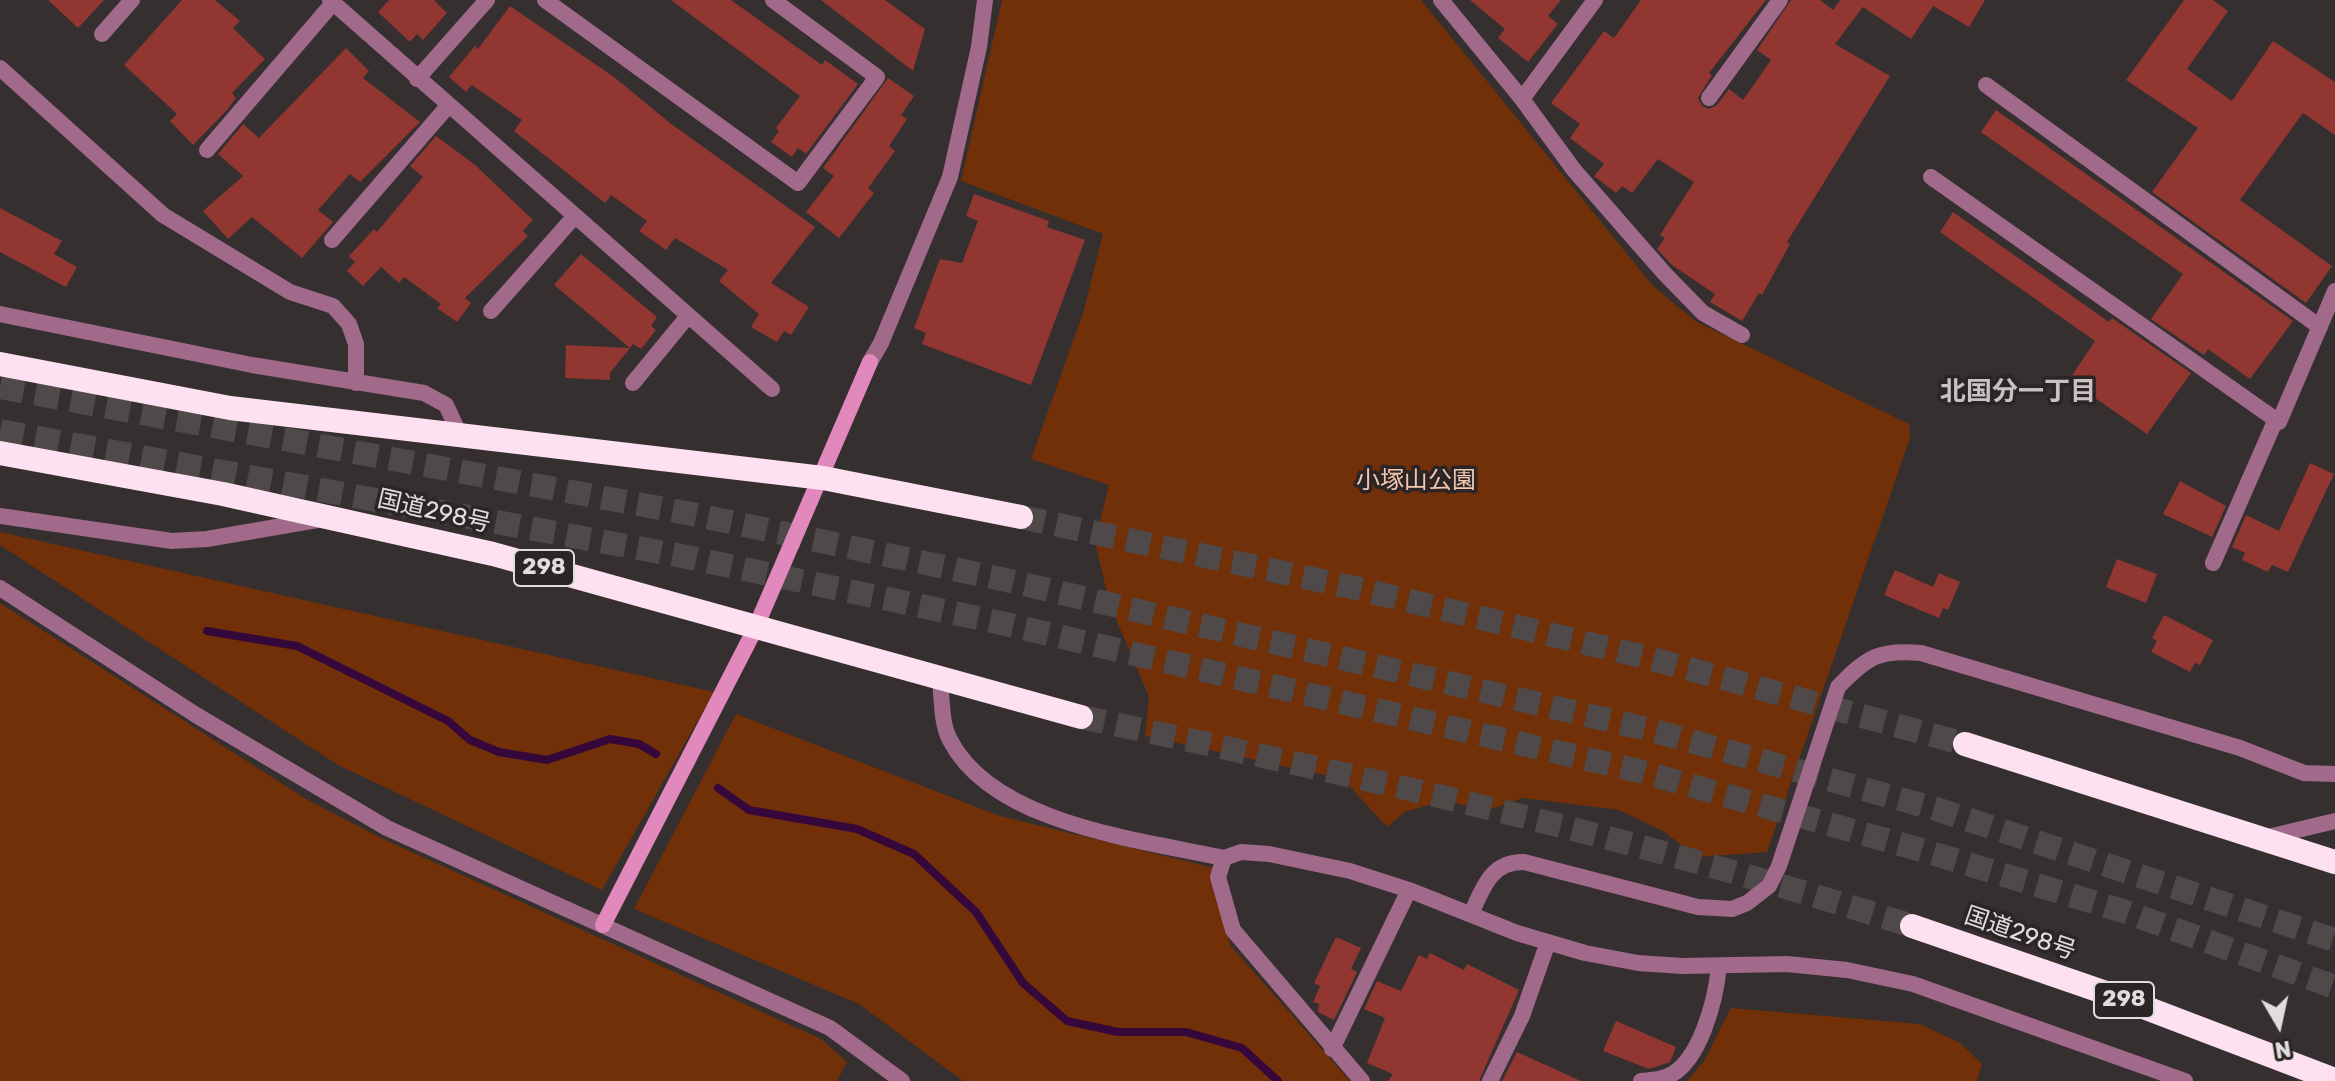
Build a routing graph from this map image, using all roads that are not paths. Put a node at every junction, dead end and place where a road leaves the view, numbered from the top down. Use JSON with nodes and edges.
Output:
{"nodes":[{"id":1,"x":132,"y":0,"type":"edge"},
{"id":2,"x":487,"y":0,"type":"edge"},
{"id":3,"x":545,"y":0,"type":"edge"},
{"id":4,"x":773,"y":0,"type":"edge"},
{"id":5,"x":985,"y":0,"type":"edge"},
{"id":6,"x":1441,"y":0,"type":"edge"},
{"id":7,"x":1595,"y":0,"type":"edge"},
{"id":8,"x":1780,"y":0,"type":"edge"},
{"id":9,"x":331,"y":2,"type":"edge"},
{"id":10,"x":102,"y":34,"type":"dead end"},
{"id":11,"x":0,"y":68,"type":"edge"},
{"id":12,"x":417,"y":79,"type":"junction"},
{"id":13,"x":1986,"y":85,"type":"dead end"},
{"id":14,"x":1709,"y":98,"type":"dead end"},
{"id":15,"x":1522,"y":99,"type":"junction"},
{"id":16,"x":448,"y":106,"type":"junction"},
{"id":17,"x":207,"y":150,"type":"dead end"},
{"id":18,"x":1931,"y":177,"type":"dead end"},
{"id":19,"x":574,"y":217,"type":"junction"},
{"id":20,"x":332,"y":240,"type":"dead end"},
{"id":21,"x":2335,"y":291,"type":"edge"},
{"id":22,"x":491,"y":311,"type":"dead end"},
{"id":23,"x":0,"y":314,"type":"edge"},
{"id":24,"x":688,"y":316,"type":"junction"},
{"id":25,"x":2320,"y":327,"type":"junction"},
{"id":26,"x":1742,"y":335,"type":"dead end"},
{"id":27,"x":0,"y":364,"type":"edge"},
{"id":28,"x":356,"y":383,"type":"junction"},
{"id":29,"x":633,"y":383,"type":"dead end"},
{"id":30,"x":772,"y":389,"type":"dead end"},
{"id":31,"x":2276,"y":419,"type":"junction"},
{"id":32,"x":459,"y":433,"type":"junction"},
{"id":33,"x":0,"y":453,"type":"edge"},
{"id":34,"x":823,"y":478,"type":"junction"},
{"id":35,"x":0,"y":516,"type":"edge"},
{"id":36,"x":335,"y":517,"type":"junction"},
{"id":37,"x":1021,"y":517,"type":"tunnel mouth"},
{"id":38,"x":2213,"y":563,"type":"dead end"},
{"id":39,"x":0,"y":588,"type":"edge"},
{"id":40,"x":755,"y":629,"type":"junction"},
{"id":41,"x":940,"y":679,"type":"junction"},
{"id":42,"x":1081,"y":717,"type":"tunnel mouth"},
{"id":43,"x":1965,"y":744,"type":"tunnel mouth"},
{"id":44,"x":2335,"y":774,"type":"edge"},
{"id":45,"x":2335,"y":821,"type":"edge"},
{"id":46,"x":2259,"y":839,"type":"junction"},
{"id":47,"x":1224,"y":858,"type":"junction"},
{"id":48,"x":2335,"y":862,"type":"edge"},
{"id":49,"x":1409,"y":890,"type":"junction"},
{"id":50,"x":1471,"y":914,"type":"junction"},
{"id":51,"x":603,"y":925,"type":"junction"},
{"id":52,"x":1912,"y":926,"type":"tunnel mouth"},
{"id":53,"x":1548,"y":942,"type":"junction"},
{"id":54,"x":1719,"y":966,"type":"junction"},
{"id":55,"x":1332,"y":1049,"type":"junction"},
{"id":56,"x":2335,"y":1080,"type":"edge"},
{"id":57,"x":902,"y":1081,"type":"edge"},
{"id":58,"x":1362,"y":1081,"type":"edge"},
{"id":59,"x":1490,"y":1081,"type":"edge"},
{"id":60,"x":1641,"y":1081,"type":"edge"},
{"id":61,"x":2185,"y":1081,"type":"edge"}],
"edges":[{"from":1,"to":10,"type":"street"},
{"from":2,"to":12,"type":"street"},
{"from":3,"to":4,"type":"street"},
{"from":5,"to":34,"type":"street"},
{"from":6,"to":15,"type":"street"},
{"from":7,"to":15,"type":"street"},
{"from":8,"to":14,"type":"street"},
{"from":9,"to":12,"type":"street"},
{"from":9,"to":17,"type":"street"},
{"from":11,"to":28,"type":"street"},
{"from":12,"to":16,"type":"street"},
{"from":13,"to":25,"type":"street"},
{"from":15,"to":26,"type":"street"},
{"from":16,"to":19,"type":"street"},
{"from":16,"to":20,"type":"street"},
{"from":18,"to":31,"type":"street"},
{"from":19,"to":22,"type":"street"},
{"from":19,"to":24,"type":"street"},
{"from":21,"to":25,"type":"street"},
{"from":23,"to":28,"type":"street"},
{"from":24,"to":29,"type":"street"},
{"from":24,"to":30,"type":"street"},
{"from":25,"to":31,"type":"street"},
{"from":27,"to":32,"type":"highway"},
{"from":28,"to":32,"type":"street"},
{"from":31,"to":38,"type":"street"},
{"from":32,"to":34,"type":"highway"},
{"from":33,"to":36,"type":"highway","name":"国道298号","number":"298"},
{"from":34,"to":37,"type":"highway"},
{"from":34,"to":40,"type":"street"},
{"from":35,"to":36,"type":"street"},
{"from":36,"to":40,"type":"highway","name":"国道298号","number":"298"},
{"from":39,"to":51,"type":"street"},
{"from":40,"to":41,"type":"highway","name":"国道298号","number":"298"},
{"from":40,"to":51,"type":"street"},
{"from":41,"to":42,"type":"highway","name":"国道298号","number":"298"},
{"from":41,"to":47,"type":"street"},
{"from":43,"to":46,"type":"highway"},
{"from":44,"to":50,"type":"street"},
{"from":45,"to":46,"type":"street"},
{"from":46,"to":48,"type":"highway"},
{"from":47,"to":49,"type":"street"},
{"from":47,"to":55,"type":"street"},
{"from":49,"to":50,"type":"street"},
{"from":49,"to":55,"type":"street"},
{"from":50,"to":53,"type":"street"},
{"from":51,"to":57,"type":"street"},
{"from":52,"to":56,"type":"highway","name":"国道298号","number":"298"},
{"from":53,"to":54,"type":"street"},
{"from":53,"to":59,"type":"street"},
{"from":54,"to":60,"type":"street"},
{"from":54,"to":61,"type":"street"},
{"from":55,"to":58,"type":"street"}]}
